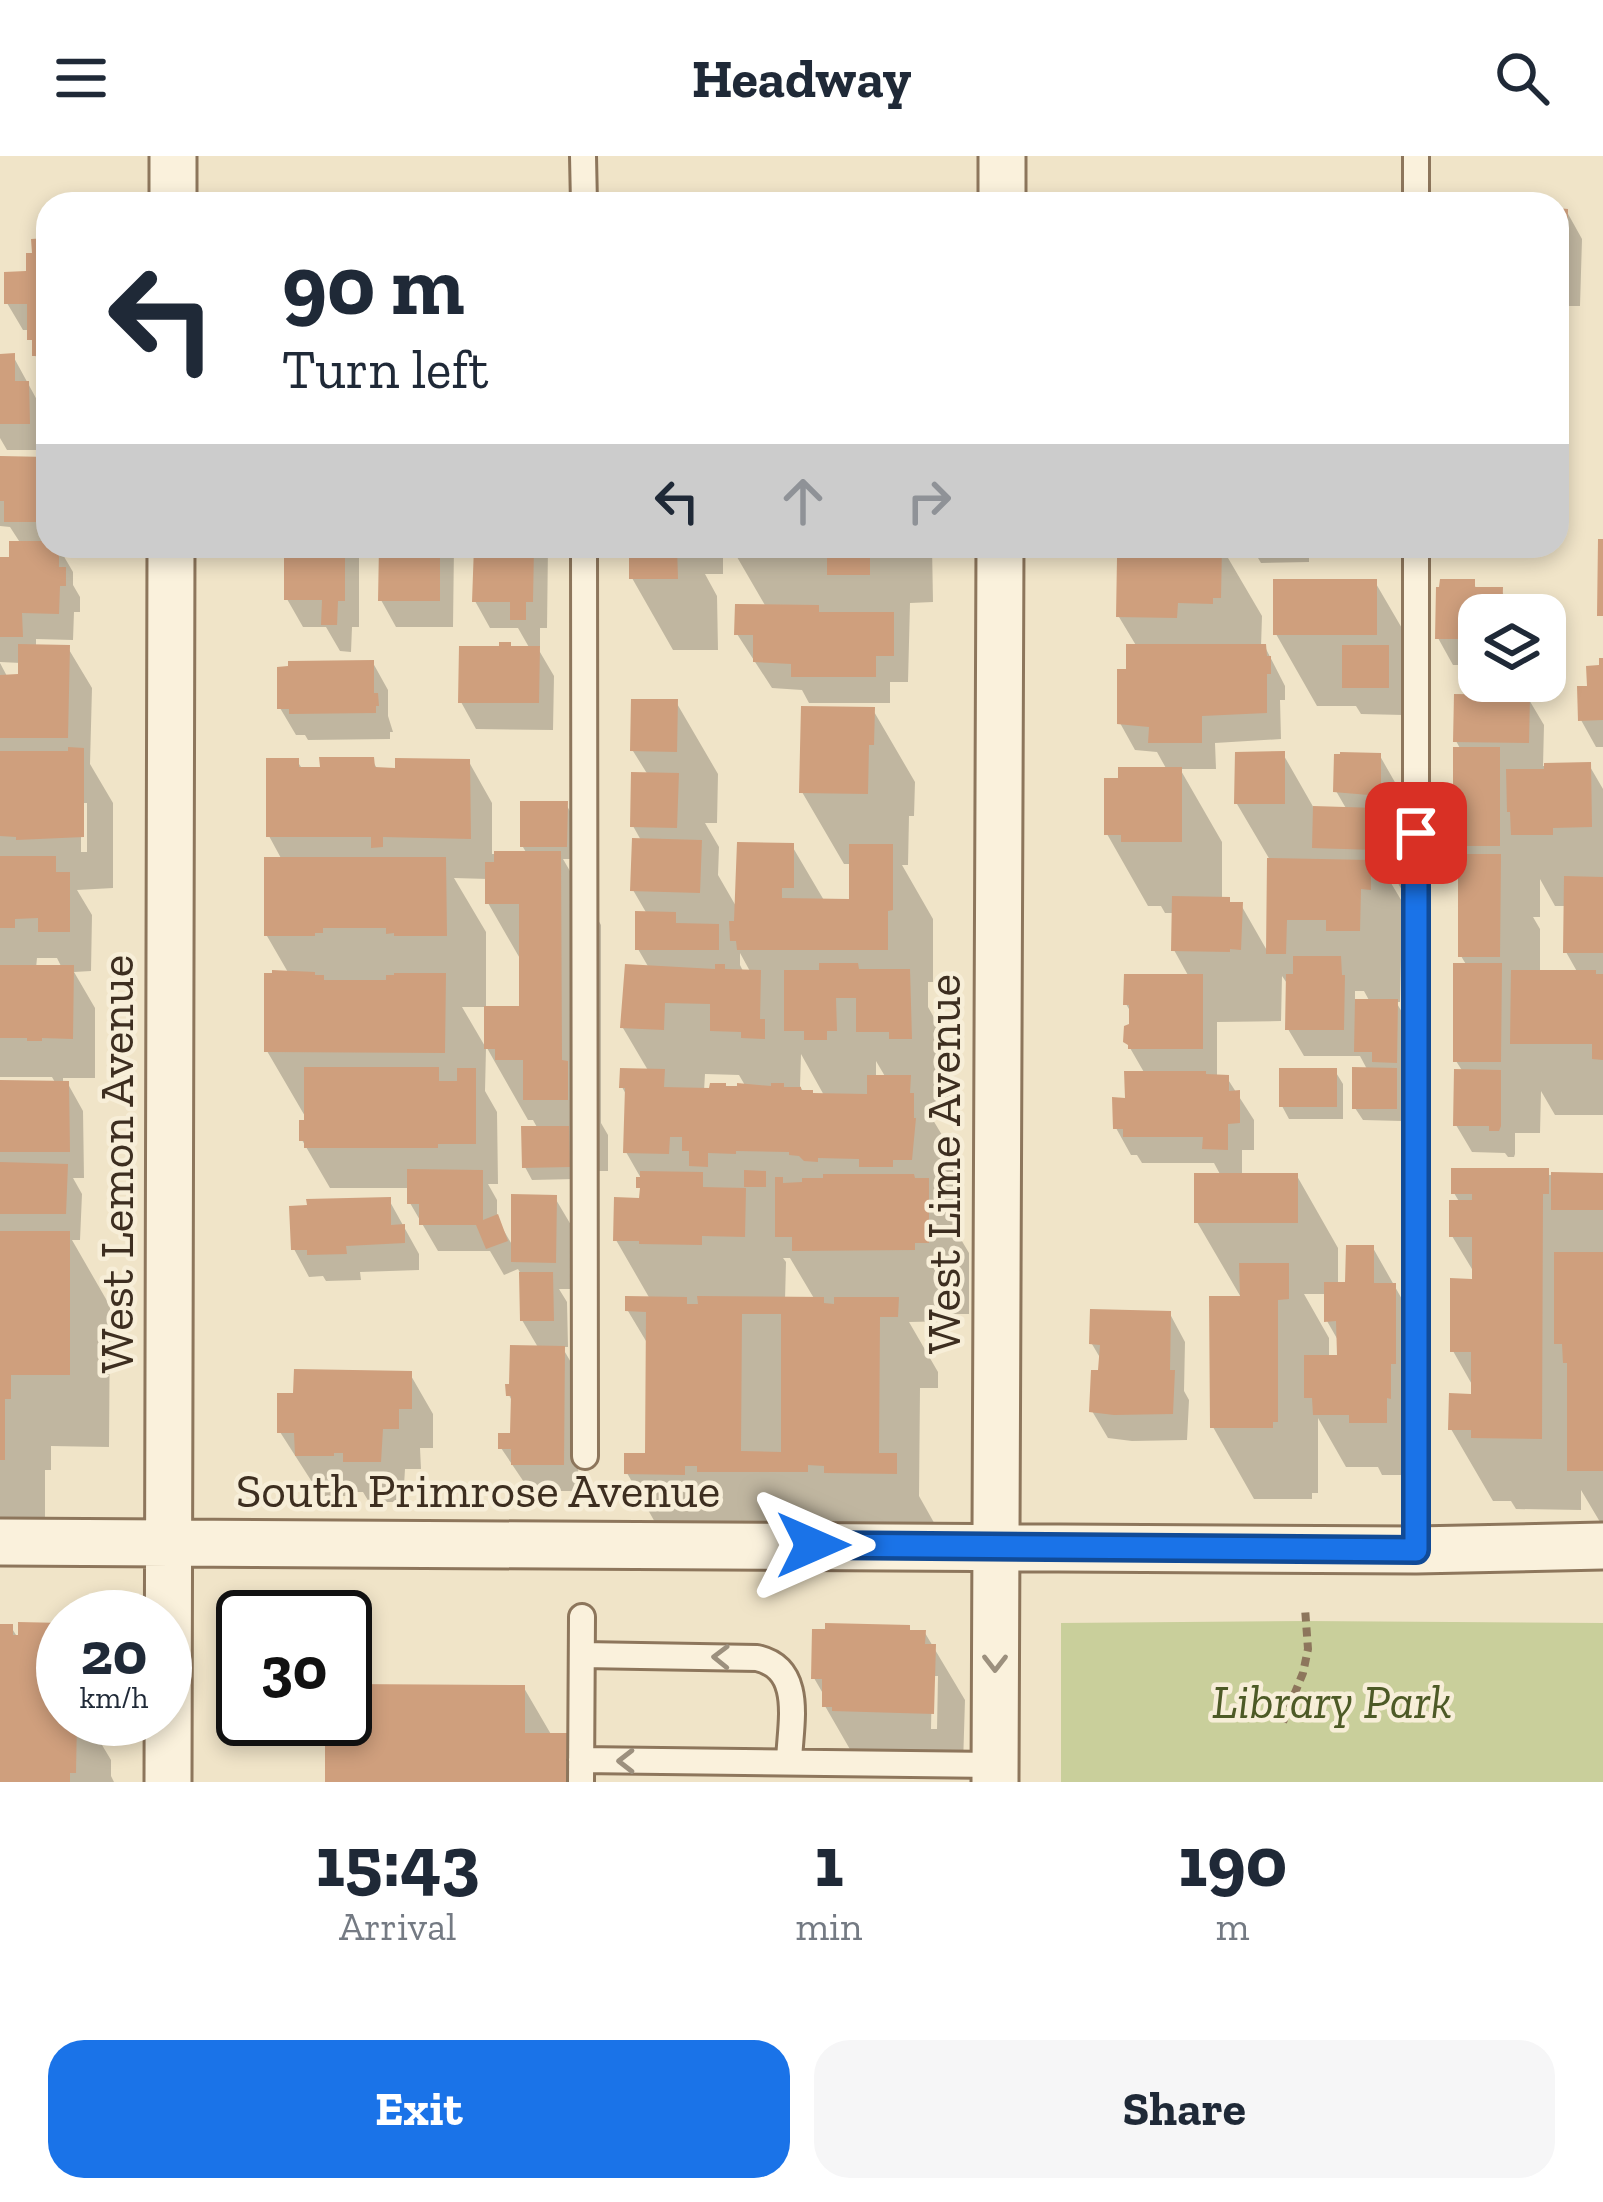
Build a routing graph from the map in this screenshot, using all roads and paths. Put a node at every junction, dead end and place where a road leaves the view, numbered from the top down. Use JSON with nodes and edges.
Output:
{"nodes":[{"id":1,"x":173,"y":156,"type":"edge"},
{"id":2,"x":584,"y":156,"type":"edge"},
{"id":3,"x":1002,"y":156,"type":"edge"},
{"id":4,"x":1416,"y":156,"type":"edge"},
{"id":5,"x":172,"y":192,"type":"edge"},
{"id":6,"x":584,"y":192,"type":"edge"},
{"id":7,"x":1002,"y":192,"type":"edge"},
{"id":8,"x":1416,"y":192,"type":"edge"},
{"id":9,"x":171,"y":558,"type":"edge"},
{"id":10,"x":584,"y":558,"type":"edge"},
{"id":11,"x":1000,"y":558,"type":"edge"},
{"id":12,"x":1416,"y":558,"type":"edge"},
{"id":13,"x":585,"y":1456,"type":"dead end"},
{"id":14,"x":0,"y":1542,"type":"edge"},
{"id":15,"x":168,"y":1543,"type":"junction"},
{"id":16,"x":995,"y":1546,"type":"junction"},
{"id":17,"x":1603,"y":1546,"type":"edge"},
{"id":18,"x":1416,"y":1550,"type":"junction"},
{"id":19,"x":1305,"y":1608,"type":"dead end"},
{"id":20,"x":582,"y":1616,"type":"dead end"},
{"id":21,"x":583,"y":1655,"type":"junction"},
{"id":22,"x":1283,"y":1722,"type":"dead end"},
{"id":23,"x":789,"y":1762,"type":"junction"},
{"id":24,"x":581,"y":1771,"type":"edge"},
{"id":25,"x":995,"y":1773,"type":"edge"},
{"id":26,"x":168,"y":1782,"type":"edge"}],
"edges":[{"from":1,"to":5,"type":"street"},
{"from":2,"to":6,"type":"lane"},
{"from":3,"to":7,"type":"street"},
{"from":4,"to":8,"type":"lane"},
{"from":9,"to":15,"type":"street","name":"West Lemon Avenue"},
{"from":10,"to":13,"type":"lane"},
{"from":11,"to":16,"type":"street","name":"West Lime Avenue"},
{"from":12,"to":18,"type":"lane"},
{"from":14,"to":15,"type":"street","name":"South Primrose Avenue"},
{"from":15,"to":16,"type":"street","name":"South Primrose Avenue"},
{"from":15,"to":26,"type":"street","name":"West Lemon Avenue"},
{"from":16,"to":18,"type":"street","name":"South Primrose Avenue"},
{"from":16,"to":25,"type":"street","name":"West Lime Avenue","one_way":true},
{"from":17,"to":18,"type":"street","name":"South Primrose Avenue"},
{"from":19,"to":22,"type":"path"},
{"from":20,"to":21,"type":"lane"},
{"from":23,"to":21,"type":"lane","one_way":true},
{"from":21,"to":24,"type":"lane"},
{"from":23,"to":24,"type":"lane","one_way":true},
{"from":23,"to":25,"type":"lane"}]}
